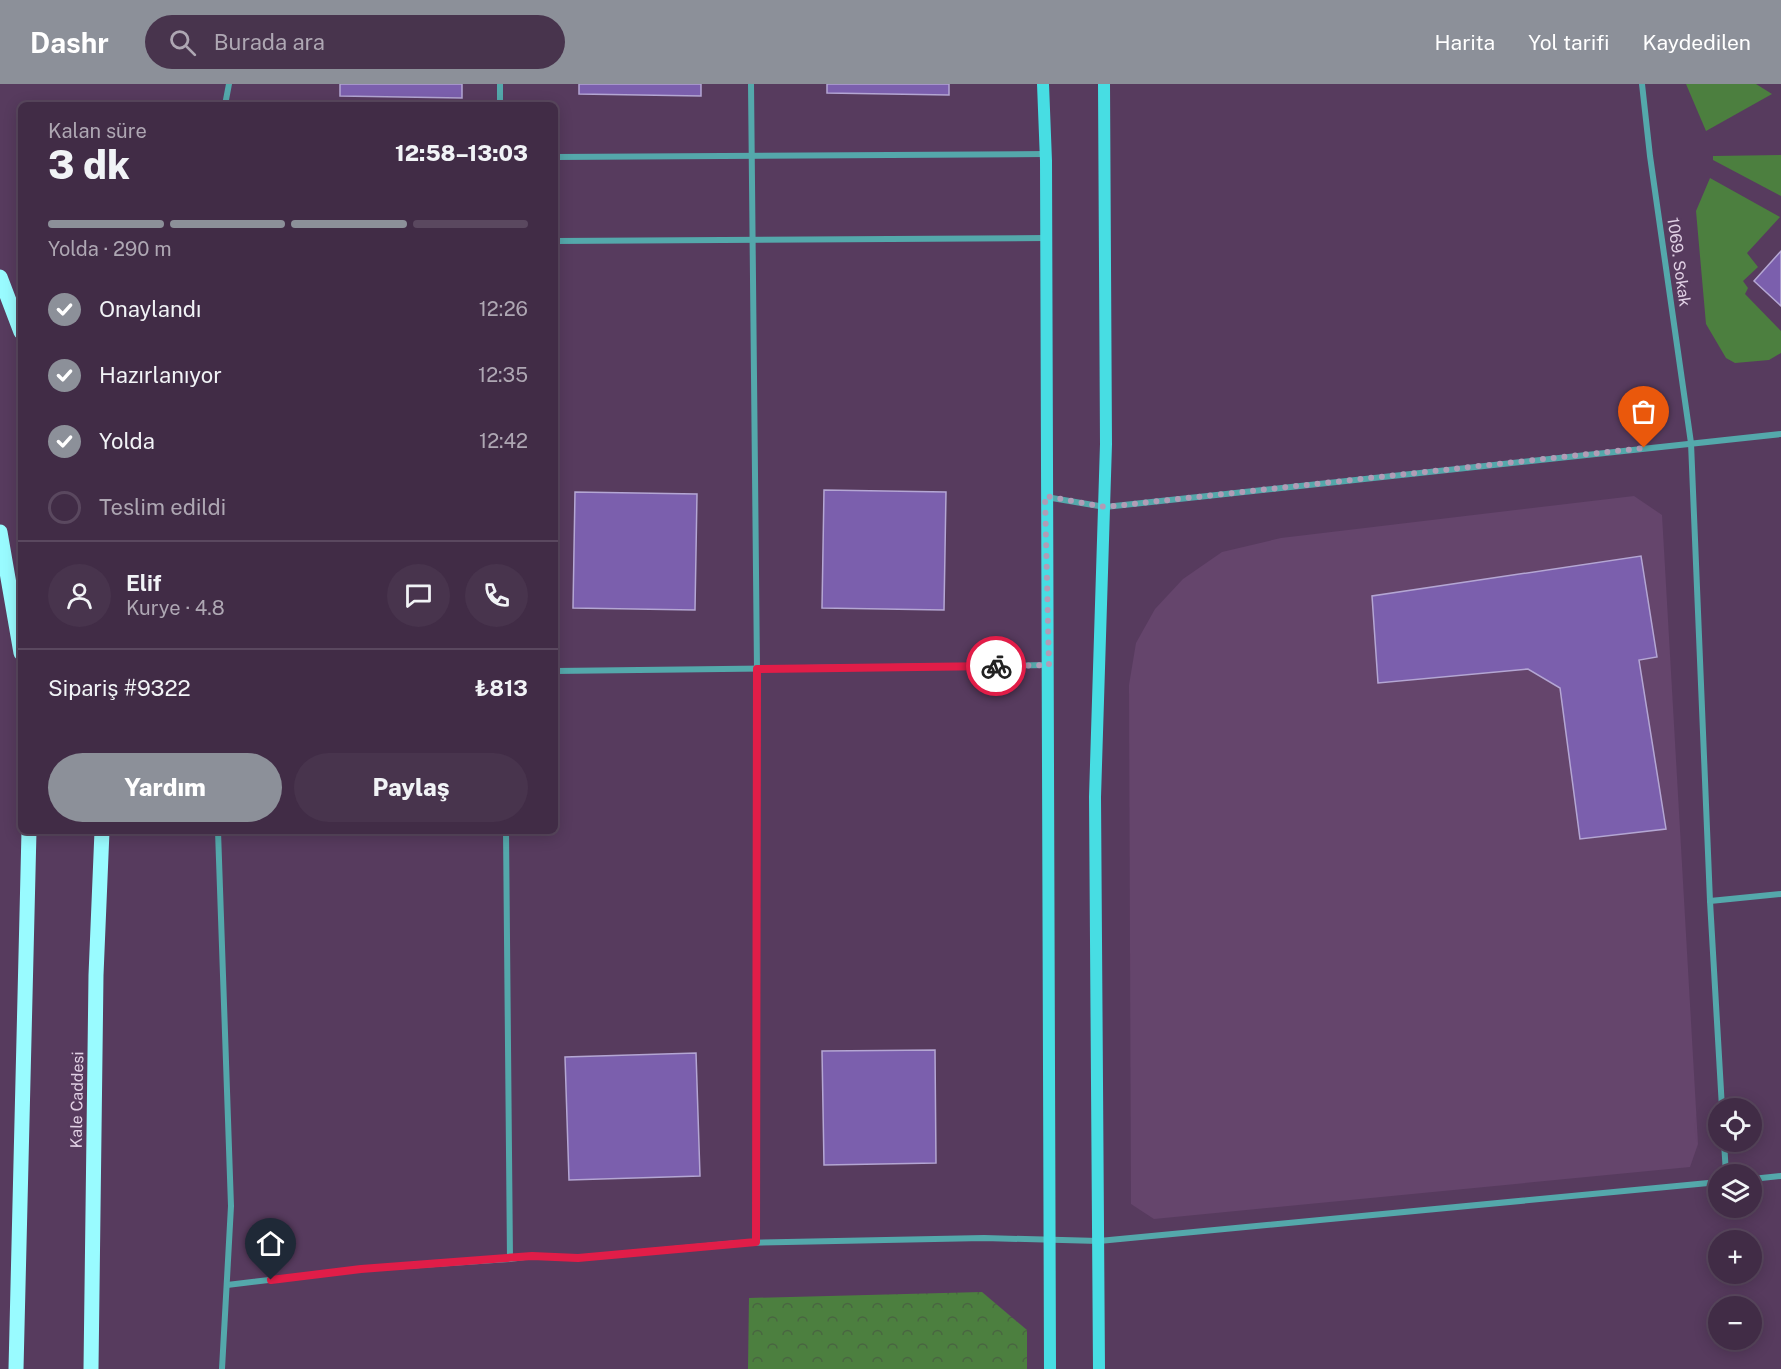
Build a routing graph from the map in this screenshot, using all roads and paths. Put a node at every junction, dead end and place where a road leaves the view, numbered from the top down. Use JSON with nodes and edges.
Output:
{"nodes":[{"id":1,"x":229,"y":84,"type":"edge"},
{"id":2,"x":500,"y":84,"type":"edge"},
{"id":3,"x":751,"y":84,"type":"edge"},
{"id":4,"x":1043,"y":84,"type":"edge"},
{"id":5,"x":1104,"y":84,"type":"edge"},
{"id":6,"x":1642,"y":84,"type":"edge"},
{"id":7,"x":226,"y":102,"type":"edge"},
{"id":8,"x":500,"y":102,"type":"edge"},
{"id":9,"x":1046,"y":154,"type":"junction"},
{"id":10,"x":753,"y":156,"type":"junction"},
{"id":11,"x":558,"y":157,"type":"edge"},
{"id":12,"x":1046,"y":238,"type":"junction"},
{"id":13,"x":753,"y":240,"type":"junction"},
{"id":14,"x":558,"y":241,"type":"edge"},
{"id":15,"x":0,"y":277,"type":"edge"},
{"id":16,"x":18,"y":324,"type":"edge"},
{"id":17,"x":1781,"y":434,"type":"edge"},
{"id":18,"x":1691,"y":443,"type":"junction"},
{"id":19,"x":1045,"y":496,"type":"junction"},
{"id":20,"x":1105,"y":507,"type":"junction"},
{"id":21,"x":0,"y":532,"type":"edge"},
{"id":22,"x":18,"y":636,"type":"edge"},
{"id":23,"x":1049,"y":665,"type":"junction"},
{"id":24,"x":757,"y":669,"type":"junction"},
{"id":25,"x":558,"y":671,"type":"edge"},
{"id":26,"x":29,"y":834,"type":"edge"},
{"id":27,"x":102,"y":834,"type":"edge"},
{"id":28,"x":218,"y":834,"type":"edge"},
{"id":29,"x":506,"y":834,"type":"edge"},
{"id":30,"x":1781,"y":894,"type":"edge"},
{"id":31,"x":1710,"y":902,"type":"junction"},
{"id":32,"x":1721,"y":1098,"type":"edge"},
{"id":33,"x":1781,"y":1176,"type":"edge"},
{"id":34,"x":1762,"y":1178,"type":"edge"},
{"id":35,"x":1708,"y":1183,"type":"edge"},
{"id":36,"x":1051,"y":1239,"type":"junction"},
{"id":37,"x":1099,"y":1241,"type":"junction"},
{"id":38,"x":756,"y":1242,"type":"junction"},
{"id":39,"x":510,"y":1259,"type":"junction"},
{"id":40,"x":227,"y":1285,"type":"junction"},
{"id":41,"x":16,"y":1369,"type":"edge"},
{"id":42,"x":91,"y":1369,"type":"edge"},
{"id":43,"x":222,"y":1369,"type":"edge"},
{"id":44,"x":1050,"y":1369,"type":"edge"},
{"id":45,"x":1099,"y":1369,"type":"edge"}],
"edges":[{"from":1,"to":7,"type":"street"},
{"from":2,"to":8,"type":"street"},
{"from":3,"to":10,"type":"street"},
{"from":4,"to":9,"type":"main road"},
{"from":5,"to":20,"type":"main road"},
{"from":6,"to":18,"type":"street","name":"1069. Sokak"},
{"from":9,"to":10,"type":"street"},
{"from":9,"to":12,"type":"main road"},
{"from":10,"to":11,"type":"street"},
{"from":10,"to":13,"type":"street"},
{"from":12,"to":13,"type":"street"},
{"from":12,"to":19,"type":"main road"},
{"from":13,"to":14,"type":"street"},
{"from":13,"to":24,"type":"street"},
{"from":15,"to":16,"type":"main road"},
{"from":17,"to":18,"type":"street"},
{"from":18,"to":20,"type":"street"},
{"from":18,"to":31,"type":"street","name":"1069. Sokak"},
{"from":19,"to":20,"type":"street"},
{"from":19,"to":23,"type":"main road"},
{"from":20,"to":37,"type":"main road"},
{"from":21,"to":22,"type":"main road"},
{"from":23,"to":24,"type":"street"},
{"from":23,"to":36,"type":"main road"},
{"from":24,"to":25,"type":"street"},
{"from":24,"to":38,"type":"street"},
{"from":26,"to":41,"type":"main road"},
{"from":27,"to":42,"type":"main road","name":"Kale Caddesi"},
{"from":28,"to":40,"type":"street"},
{"from":29,"to":39,"type":"street"},
{"from":30,"to":31,"type":"street"},
{"from":31,"to":32,"type":"street","name":"1069. Sokak"},
{"from":33,"to":34,"type":"street"},
{"from":35,"to":37,"type":"street"},
{"from":36,"to":37,"type":"street"},
{"from":36,"to":38,"type":"street"},
{"from":36,"to":44,"type":"main road"},
{"from":37,"to":45,"type":"main road"},
{"from":38,"to":39,"type":"street"},
{"from":39,"to":40,"type":"street"},
{"from":40,"to":43,"type":"street"}]}
